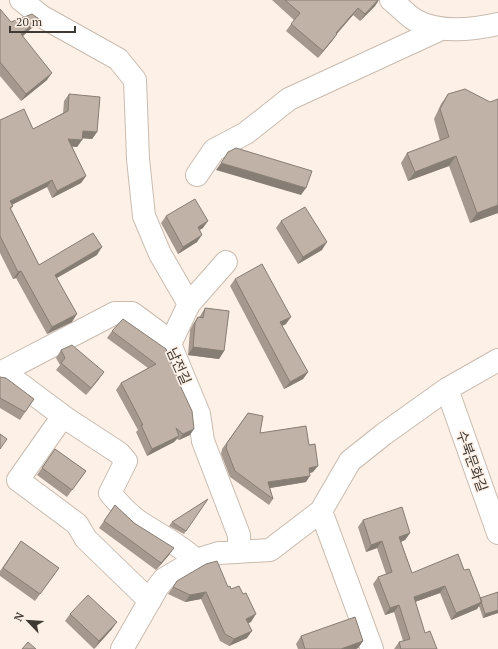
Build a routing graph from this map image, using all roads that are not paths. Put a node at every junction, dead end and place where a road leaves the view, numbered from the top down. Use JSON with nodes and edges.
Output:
{"nodes":[{"id":1,"x":21,"y":0,"type":"edge"},
{"id":2,"x":391,"y":0,"type":"edge"},
{"id":3,"x":498,"y":24,"type":"edge"},
{"id":4,"x":441,"y":29,"type":"junction"},
{"id":5,"x":196,"y":174,"type":"dead end"},
{"id":6,"x":226,"y":262,"type":"dead end"},
{"id":7,"x":189,"y":304,"type":"junction"},
{"id":8,"x":170,"y":344,"type":"junction"},
{"id":9,"x":498,"y":360,"type":"edge"},
{"id":10,"x":2,"y":372,"type":"edge"},
{"id":11,"x":447,"y":389,"type":"junction"},
{"id":12,"x":63,"y":416,"type":"junction"},
{"id":13,"x":321,"y":511,"type":"junction"},
{"id":14,"x":498,"y":534,"type":"edge"},
{"id":15,"x":240,"y":552,"type":"junction"},
{"id":16,"x":196,"y":560,"type":"junction"},
{"id":17,"x":150,"y":601,"type":"junction"},
{"id":18,"x":122,"y":649,"type":"edge"},
{"id":19,"x":372,"y":649,"type":"edge"}],
"edges":[{"from":1,"to":7,"type":"street"},
{"from":2,"to":4,"type":"street"},
{"from":3,"to":4,"type":"street"},
{"from":4,"to":5,"type":"street"},
{"from":6,"to":7,"type":"street"},
{"from":7,"to":8,"type":"street"},
{"from":8,"to":10,"type":"street","name":"남전길"},
{"from":8,"to":15,"type":"street","name":"남전길"},
{"from":9,"to":11,"type":"street"},
{"from":10,"to":12,"type":"street"},
{"from":11,"to":13,"type":"street"},
{"from":11,"to":14,"type":"street","name":"수북문화길"},
{"from":12,"to":16,"type":"street"},
{"from":12,"to":17,"type":"street"},
{"from":13,"to":15,"type":"street"},
{"from":13,"to":19,"type":"street"},
{"from":15,"to":16,"type":"street"},
{"from":16,"to":17,"type":"street"},
{"from":17,"to":18,"type":"street"}]}
